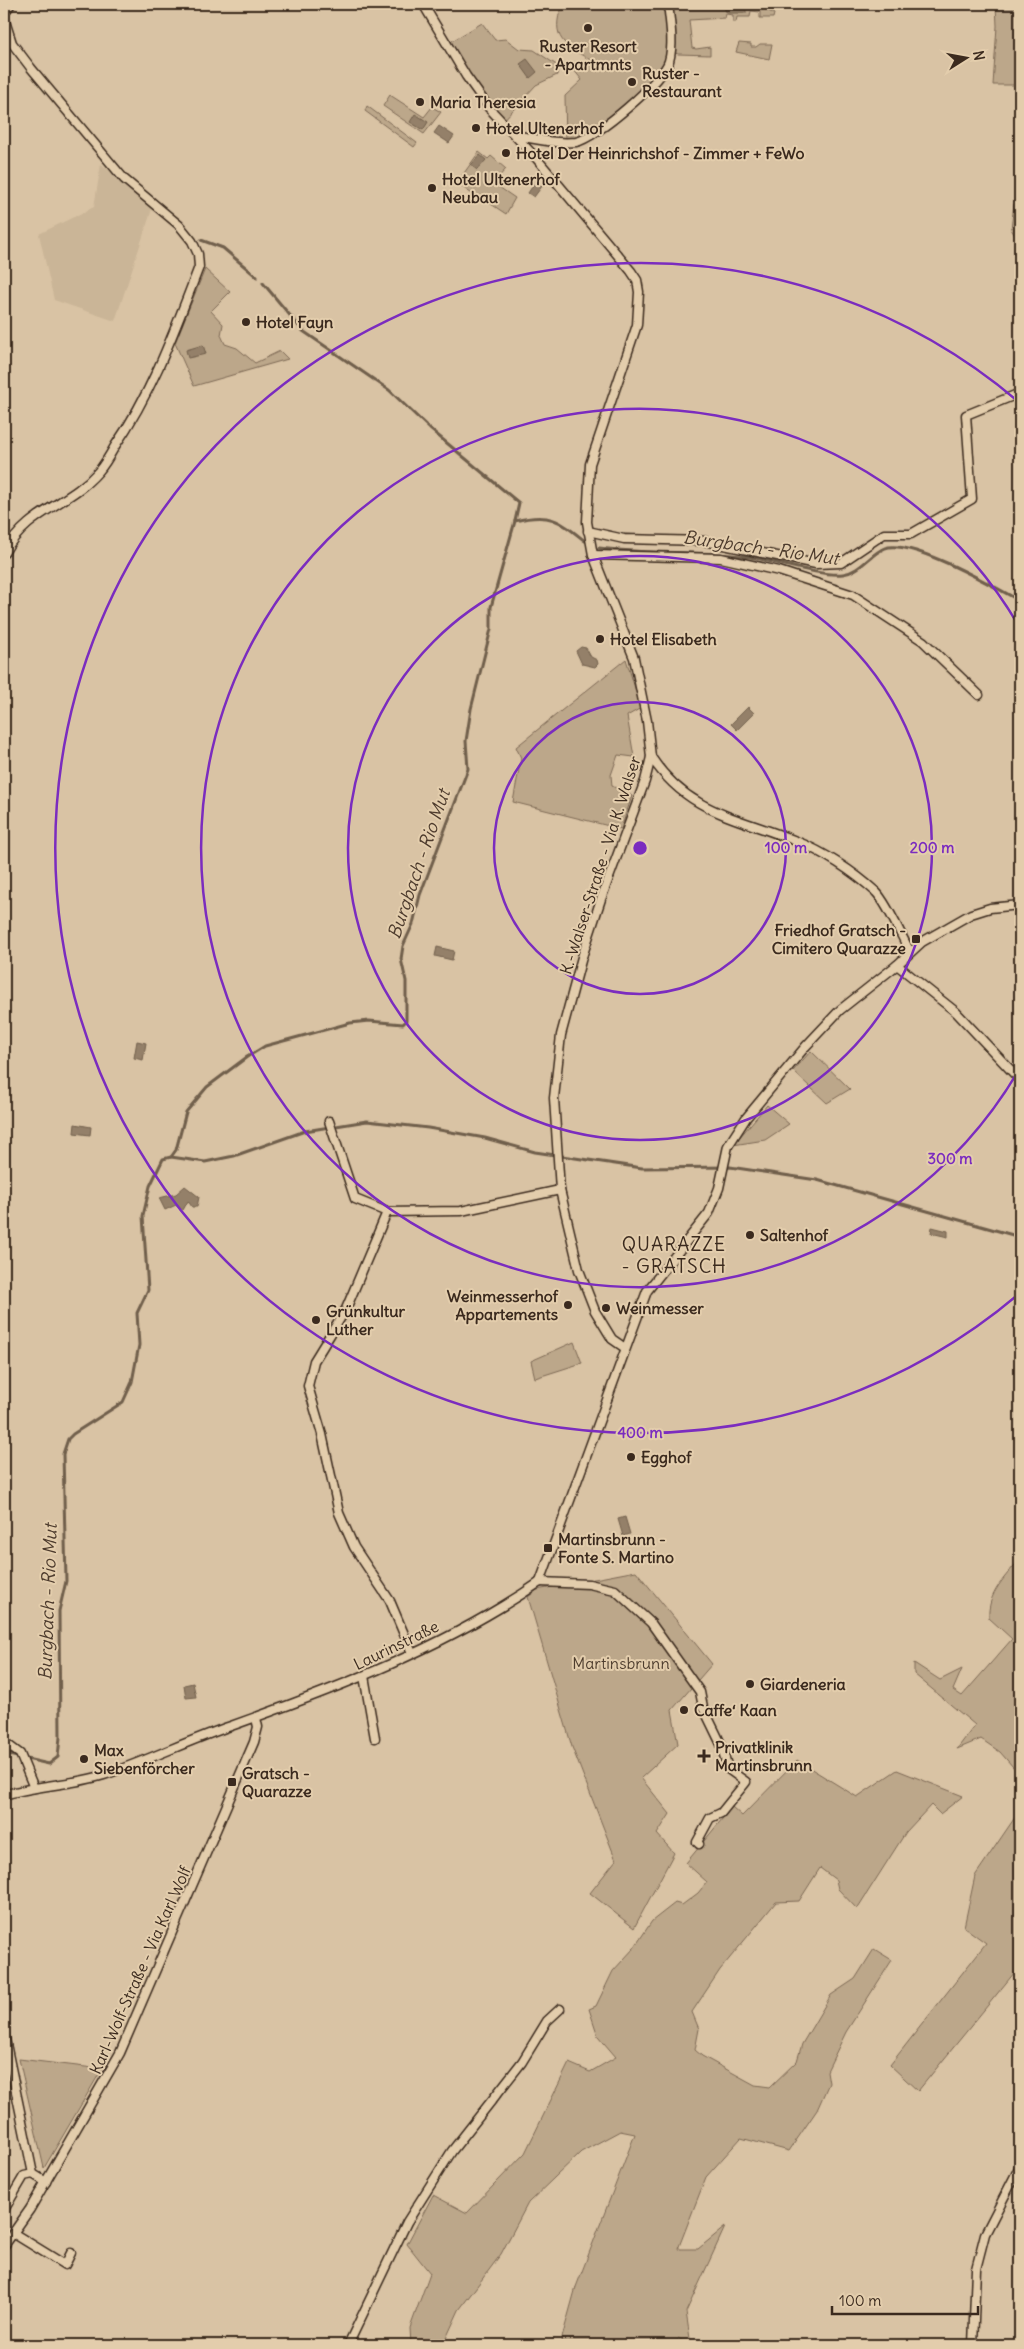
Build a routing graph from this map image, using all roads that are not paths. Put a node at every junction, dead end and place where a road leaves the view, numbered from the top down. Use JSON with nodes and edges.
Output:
{"nodes":[{"id":1,"x":10,"y":4,"type":"edge"},
{"id":2,"x":423,"y":4,"type":"edge"},
{"id":3,"x":668,"y":4,"type":"edge"},
{"id":4,"x":4,"y":13,"type":"edge"},
{"id":5,"x":4,"y":18,"type":"edge"},
{"id":6,"x":515,"y":135,"type":"junction"},
{"id":7,"x":1020,"y":393,"type":"edge"},
{"id":8,"x":588,"y":531,"type":"junction"},
{"id":9,"x":4,"y":553,"type":"edge"},
{"id":10,"x":593,"y":555,"type":"junction"},
{"id":11,"x":979,"y":695,"type":"dead end"},
{"id":12,"x":651,"y":756,"type":"junction"},
{"id":13,"x":1020,"y":905,"type":"edge"},
{"id":14,"x":910,"y":952,"type":"junction"},
{"id":15,"x":897,"y":966,"type":"junction"},
{"id":16,"x":1020,"y":1080,"type":"edge"},
{"id":17,"x":329,"y":1120,"type":"dead end"},
{"id":18,"x":560,"y":1190,"type":"junction"},
{"id":19,"x":386,"y":1212,"type":"junction"},
{"id":20,"x":625,"y":1348,"type":"junction"},
{"id":21,"x":540,"y":1582,"type":"junction"},
{"id":22,"x":412,"y":1654,"type":"junction"},
{"id":23,"x":364,"y":1676,"type":"junction"},
{"id":24,"x":256,"y":1718,"type":"junction"},
{"id":25,"x":375,"y":1738,"type":"dead end"},
{"id":26,"x":4,"y":1742,"type":"edge"},
{"id":27,"x":34,"y":1788,"type":"junction"},
{"id":28,"x":4,"y":1795,"type":"edge"},
{"id":29,"x":699,"y":1844,"type":"dead end"},
{"id":30,"x":560,"y":2009,"type":"dead end"},
{"id":31,"x":4,"y":2035,"type":"edge"},
{"id":32,"x":1020,"y":2166,"type":"edge"},
{"id":33,"x":33,"y":2174,"type":"junction"},
{"id":34,"x":46,"y":2182,"type":"junction"},
{"id":35,"x":4,"y":2210,"type":"edge"},
{"id":36,"x":13,"y":2233,"type":"junction"},
{"id":37,"x":5,"y":2243,"type":"edge"},
{"id":38,"x":72,"y":2253,"type":"dead end"},
{"id":39,"x":348,"y":2345,"type":"edge"},
{"id":40,"x":973,"y":2345,"type":"edge"}],
"edges":[{"from":1,"to":4,"type":"street"},
{"from":2,"to":6,"type":"street","name":"K.-Walser-Straße - Via K. Walser"},
{"from":3,"to":6,"type":"street"},
{"from":5,"to":9,"type":"street"},
{"from":6,"to":8,"type":"street","name":"K.-Walser-Straße - Via K. Walser"},
{"from":7,"to":8,"type":"street"},
{"from":8,"to":10,"type":"street","name":"K.-Walser-Straße - Via K. Walser"},
{"from":10,"to":11,"type":"street"},
{"from":10,"to":12,"type":"street","name":"K.-Walser-Straße - Via K. Walser"},
{"from":12,"to":14,"type":"street"},
{"from":12,"to":18,"type":"street","name":"K.-Walser-Straße - Via K. Walser"},
{"from":13,"to":14,"type":"street"},
{"from":14,"to":15,"type":"street"},
{"from":15,"to":16,"type":"street"},
{"from":15,"to":20,"type":"street"},
{"from":17,"to":19,"type":"street"},
{"from":18,"to":19,"type":"street"},
{"from":18,"to":20,"type":"street","name":"K.-Walser-Straße - Via K. Walser"},
{"from":19,"to":22,"type":"street"},
{"from":20,"to":21,"type":"street"},
{"from":21,"to":22,"type":"street","name":"Laurinstraße"},
{"from":21,"to":29,"type":"street"},
{"from":22,"to":23,"type":"street","name":"Laurinstraße"},
{"from":23,"to":24,"type":"street","name":"Laurinstraße"},
{"from":23,"to":25,"type":"street"},
{"from":24,"to":27,"type":"street","name":"Laurinstraße"},
{"from":24,"to":34,"type":"street","name":"Karl-Wolf-Straße - Via Karl Wolf"},
{"from":26,"to":27,"type":"street"},
{"from":27,"to":28,"type":"street","name":"Laurinstraße"},
{"from":30,"to":39,"type":"street"},
{"from":31,"to":33,"type":"street"},
{"from":32,"to":40,"type":"street"},
{"from":33,"to":34,"type":"street"},
{"from":33,"to":35,"type":"street"},
{"from":34,"to":36,"type":"street","name":"Karl-Wolf-Straße - Via Karl Wolf"},
{"from":36,"to":37,"type":"street","name":"Karl-Wolf-Straße - Via Karl Wolf"},
{"from":36,"to":38,"type":"street"}]}
